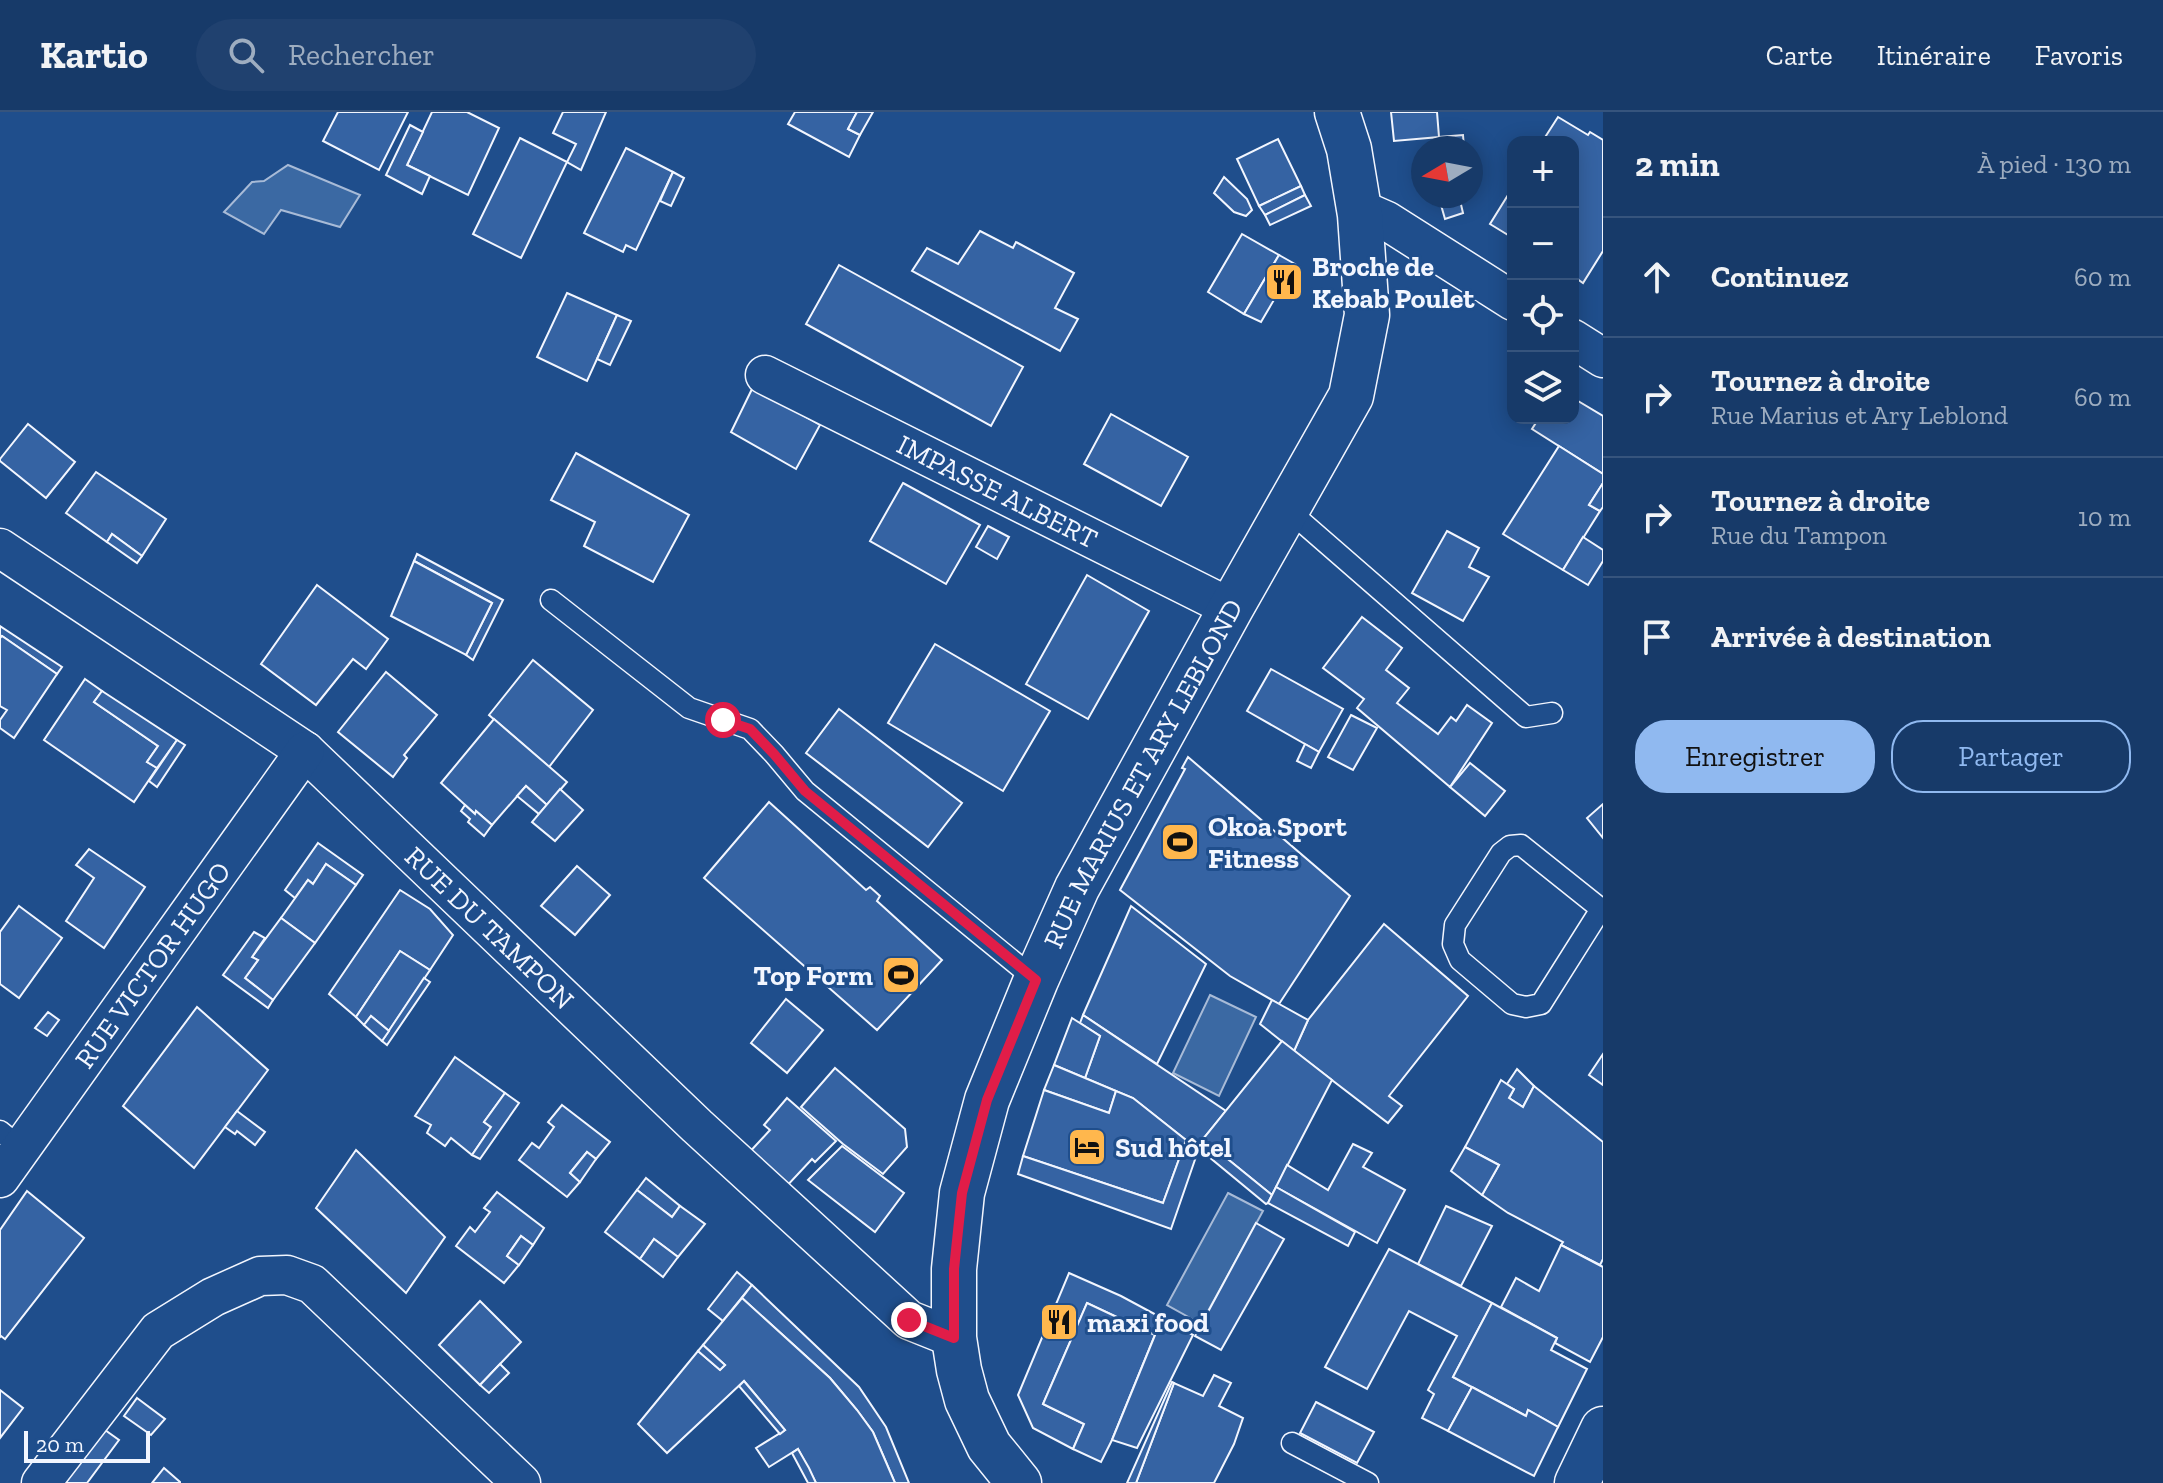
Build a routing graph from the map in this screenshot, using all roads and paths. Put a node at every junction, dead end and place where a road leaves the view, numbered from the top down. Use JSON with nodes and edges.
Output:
{"nodes":[{"id":1,"x":1337,"y":112,"type":"edge"},
{"id":2,"x":1360,"y":215,"type":"junction"},
{"id":3,"x":1507,"y":297,"type":"edge"},
{"id":4,"x":1579,"y":343,"type":"edge"},
{"id":5,"x":1603,"y":358,"type":"edge"},
{"id":6,"x":765,"y":375,"type":"dead end"},
{"id":7,"x":1287,"y":509,"type":"junction"},
{"id":8,"x":0,"y":548,"type":"edge"},
{"id":9,"x":551,"y":600,"type":"dead end"},
{"id":10,"x":1231,"y":608,"type":"junction"},
{"id":11,"x":1552,"y":713,"type":"dead end"},
{"id":12,"x":305,"y":751,"type":"junction"},
{"id":13,"x":1602,"y":910,"type":"edge"},
{"id":14,"x":1036,"y":980,"type":"junction"},
{"id":15,"x":7,"y":1152,"type":"edge"},
{"id":16,"x":954,"y":1338,"type":"junction"},
{"id":17,"x":1603,"y":1429,"type":"edge"},
{"id":18,"x":1292,"y":1443,"type":"dead end"},
{"id":19,"x":41,"y":1483,"type":"edge"},
{"id":20,"x":521,"y":1483,"type":"edge"},
{"id":21,"x":1019,"y":1483,"type":"edge"},
{"id":22,"x":1368,"y":1483,"type":"edge"},
{"id":23,"x":1577,"y":1483,"type":"edge"}],
"edges":[{"from":1,"to":2,"type":"main road","name":"RUE MARIUS ET ARY LEBLOND"},
{"from":2,"to":3,"type":"street"},
{"from":2,"to":7,"type":"main road","name":"RUE MARIUS ET ARY LEBLOND"},
{"from":4,"to":5,"type":"street"},
{"from":6,"to":10,"type":"street","name":"IMPASSE ALBERT"},
{"from":7,"to":10,"type":"main road","name":"RUE MARIUS ET ARY LEBLOND"},
{"from":7,"to":11,"type":"lane"},
{"from":8,"to":12,"type":"street","name":"RUE DU TAMPON"},
{"from":9,"to":14,"type":"lane"},
{"from":10,"to":14,"type":"main road","name":"RUE MARIUS ET ARY LEBLOND"},
{"from":12,"to":15,"type":"street","name":"RUE VICTOR HUGO"},
{"from":12,"to":16,"type":"street","name":"RUE DU TAMPON"},
{"from":13,"to":13,"type":"lane"},
{"from":14,"to":16,"type":"main road","name":"RUE MARIUS ET ARY LEBLOND"},
{"from":16,"to":21,"type":"main road","name":"RUE MARIUS ET ARY LEBLOND"},
{"from":17,"to":23,"type":"main road"},
{"from":18,"to":22,"type":"lane"},
{"from":19,"to":20,"type":"street"}]}
